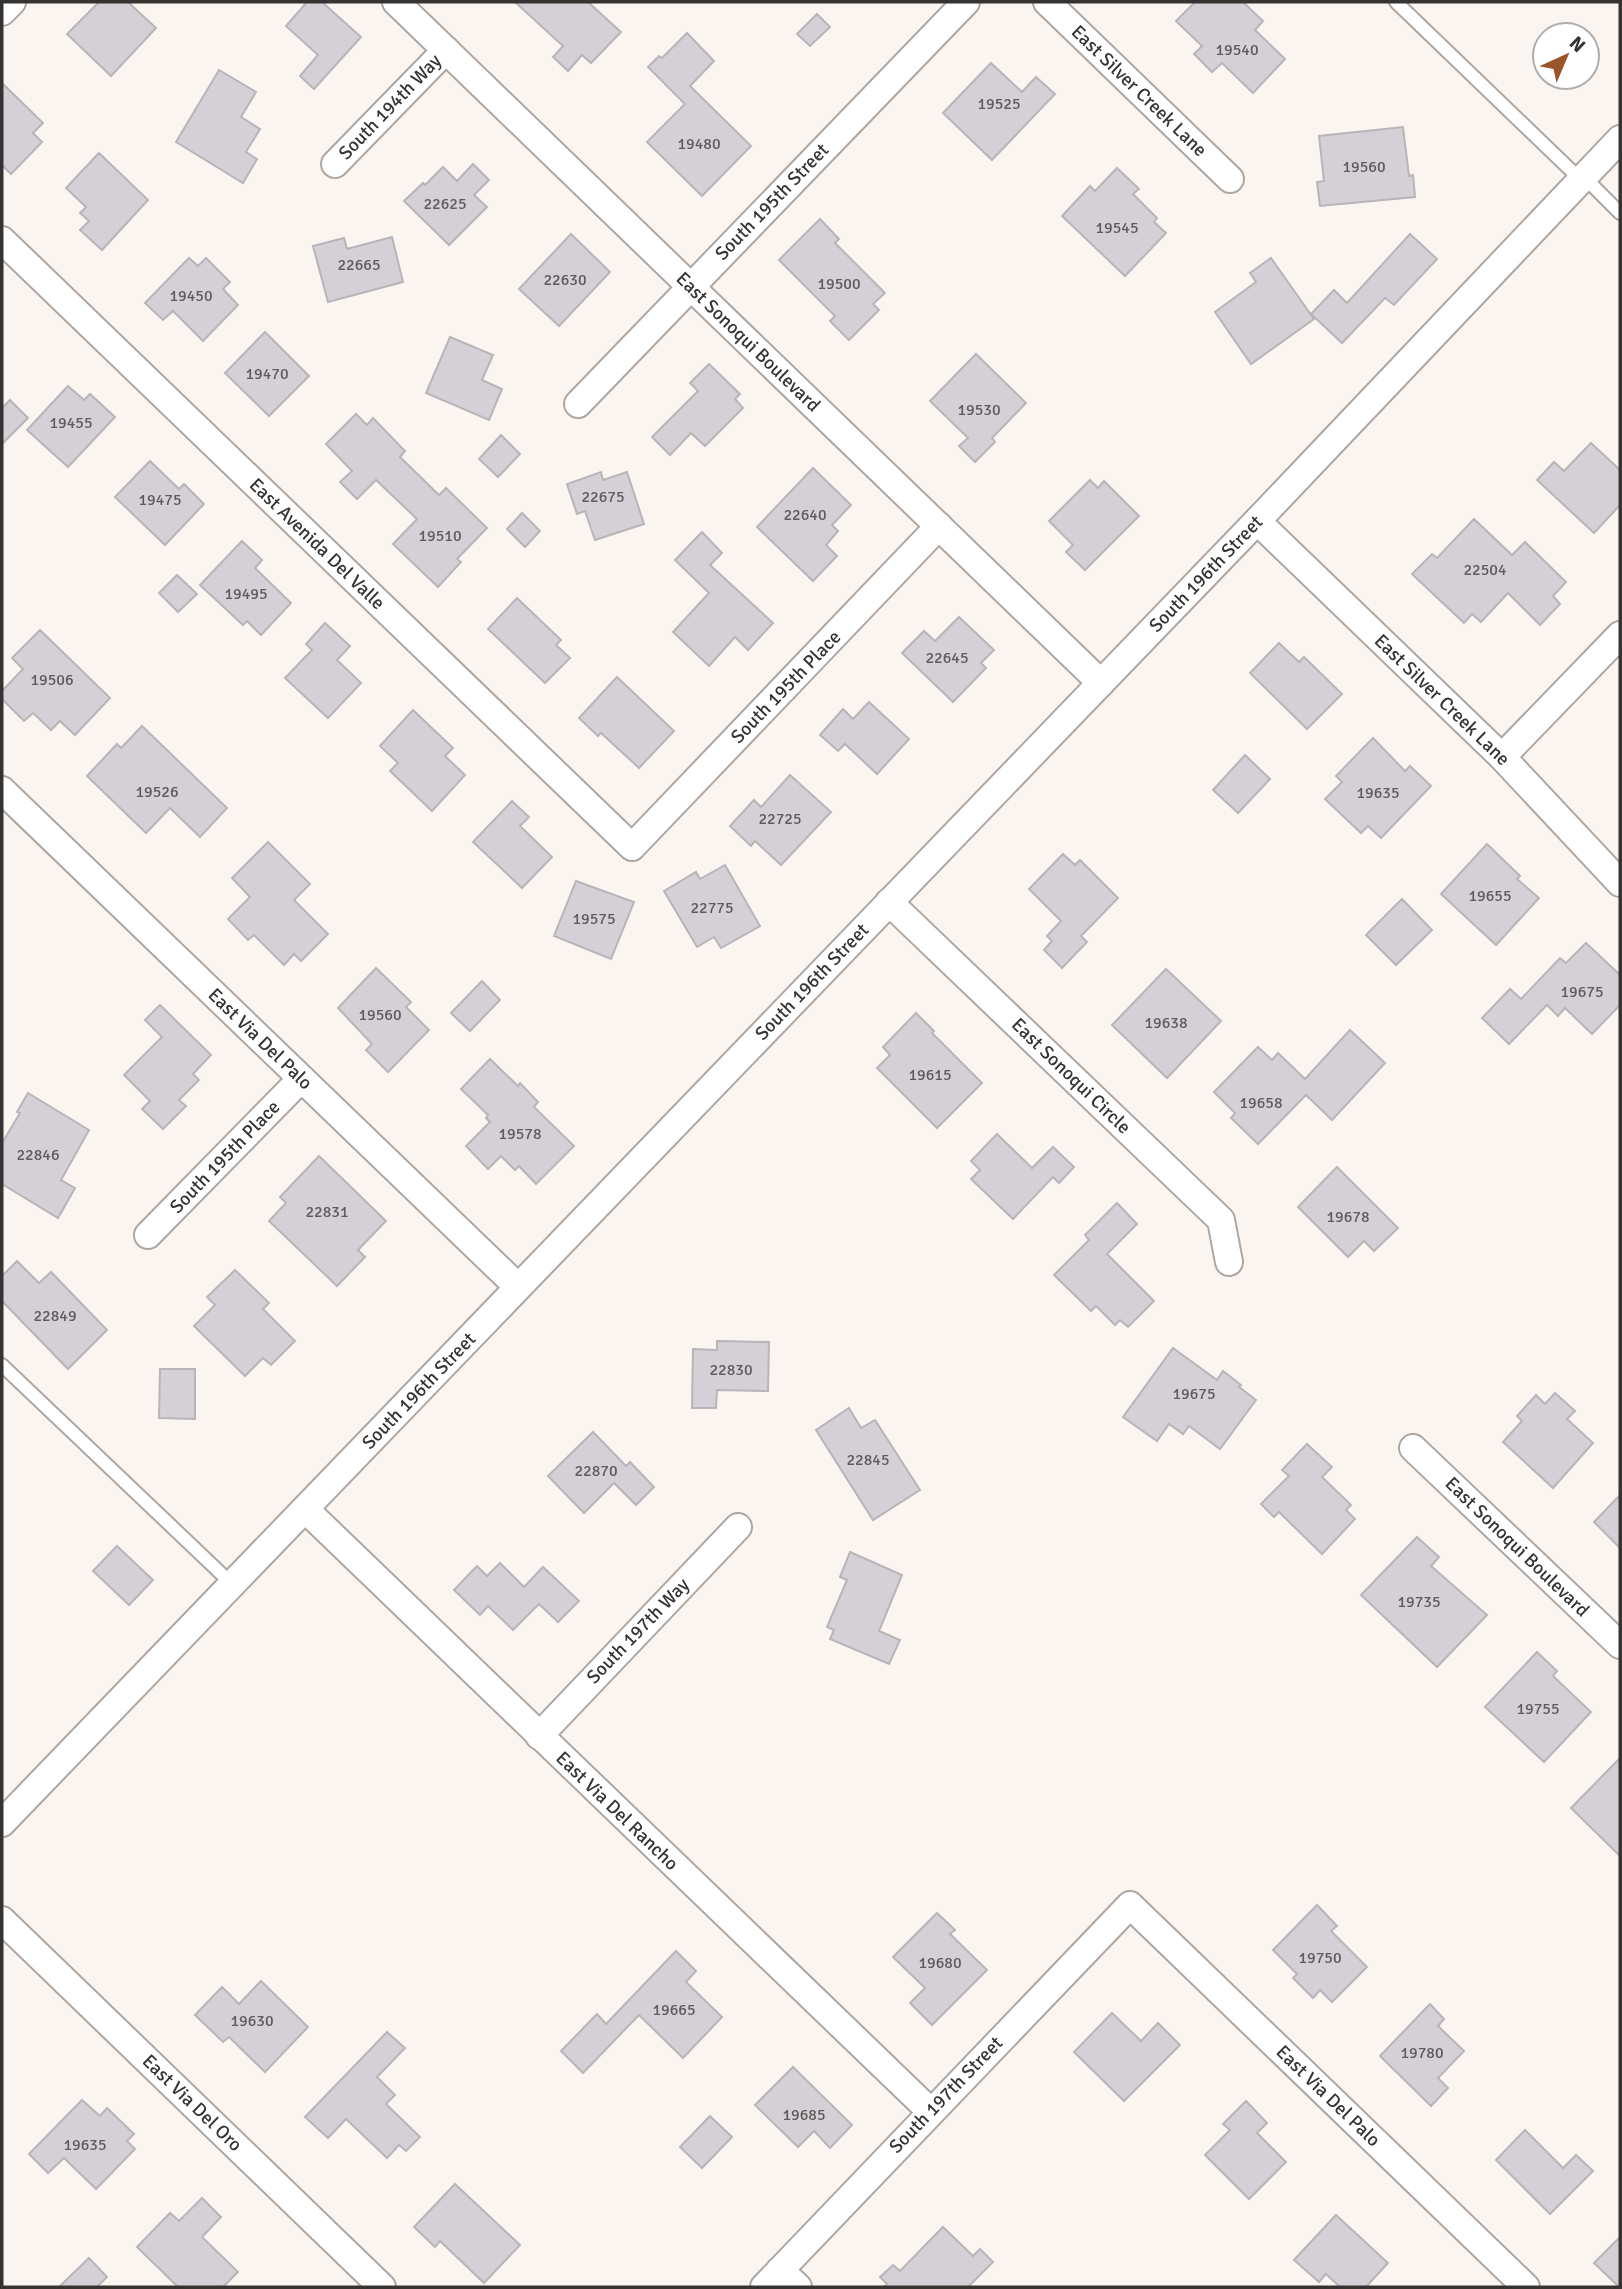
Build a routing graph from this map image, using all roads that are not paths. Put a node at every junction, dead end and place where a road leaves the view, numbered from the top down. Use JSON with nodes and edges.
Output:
{"nodes":[{"id":1,"x":12,"y":2,"type":"edge"},
{"id":2,"x":396,"y":2,"type":"edge"},
{"id":3,"x":966,"y":2,"type":"edge"},
{"id":4,"x":1047,"y":2,"type":"edge"},
{"id":5,"x":1396,"y":2,"type":"edge"},
{"id":6,"x":2,"y":12,"type":"edge"},
{"id":7,"x":446,"y":50,"type":"junction"},
{"id":8,"x":1620,"y":139,"type":"edge"},
{"id":9,"x":335,"y":164,"type":"dead end"},
{"id":10,"x":1582,"y":178,"type":"junction"},
{"id":11,"x":1230,"y":179,"type":"dead end"},
{"id":12,"x":1620,"y":213,"type":"edge"},
{"id":13,"x":2,"y":240,"type":"edge"},
{"id":14,"x":690,"y":286,"type":"junction"},
{"id":15,"x":578,"y":404,"type":"dead end"},
{"id":16,"x":1257,"y":522,"type":"junction"},
{"id":17,"x":939,"y":526,"type":"junction"},
{"id":18,"x":1620,"y":635,"type":"edge"},
{"id":19,"x":1101,"y":683,"type":"junction"},
{"id":20,"x":1502,"y":757,"type":"junction"},
{"id":21,"x":2,"y":790,"type":"edge"},
{"id":22,"x":632,"y":848,"type":"joint"},
{"id":23,"x":1620,"y":883,"type":"edge"},
{"id":24,"x":889,"y":902,"type":"junction"},
{"id":25,"x":301,"y":1079,"type":"junction"},
{"id":26,"x":148,"y":1236,"type":"dead end"},
{"id":27,"x":1229,"y":1262,"type":"dead end"},
{"id":28,"x":518,"y":1287,"type":"junction"},
{"id":29,"x":2,"y":1365,"type":"edge"},
{"id":30,"x":1413,"y":1448,"type":"dead end"},
{"id":31,"x":304,"y":1509,"type":"junction"},
{"id":32,"x":738,"y":1527,"type":"dead end"},
{"id":33,"x":232,"y":1584,"type":"junction"},
{"id":34,"x":1620,"y":1645,"type":"edge"},
{"id":35,"x":538,"y":1735,"type":"junction"},
{"id":36,"x":2,"y":1823,"type":"edge"},
{"id":37,"x":1130,"y":1905,"type":"joint"},
{"id":38,"x":2,"y":1920,"type":"edge"},
{"id":39,"x":930,"y":2111,"type":"junction"},
{"id":40,"x":781,"y":2282,"type":"edge"},
{"id":41,"x":382,"y":2287,"type":"edge"},
{"id":42,"x":1526,"y":2287,"type":"edge"}],
"edges":[{"from":1,"to":6,"type":"street"},
{"from":2,"to":7,"type":"street","name":"East Sonoqui Boulevard"},
{"from":3,"to":14,"type":"street","name":"South 195th Street"},
{"from":4,"to":11,"type":"street","name":"East Silver Creek Lane"},
{"from":5,"to":10,"type":"lane"},
{"from":7,"to":9,"type":"street","name":"South 194th Way"},
{"from":7,"to":14,"type":"street","name":"East Sonoqui Boulevard"},
{"from":8,"to":10,"type":"street","name":"South 196th Street"},
{"from":10,"to":12,"type":"lane"},
{"from":10,"to":16,"type":"street","name":"South 196th Street"},
{"from":13,"to":22,"type":"street","name":"East Avenida Del Valle"},
{"from":14,"to":15,"type":"street","name":"South 195th Street"},
{"from":14,"to":17,"type":"street","name":"East Sonoqui Boulevard"},
{"from":16,"to":19,"type":"street","name":"South 196th Street"},
{"from":16,"to":20,"type":"street","name":"East Silver Creek Lane"},
{"from":17,"to":19,"type":"street","name":"East Sonoqui Boulevard"},
{"from":17,"to":22,"type":"street","name":"South 195th Place"},
{"from":18,"to":20,"type":"street"},
{"from":19,"to":24,"type":"street","name":"South 196th Street"},
{"from":20,"to":23,"type":"street","name":"East Silver Creek Lane"},
{"from":21,"to":25,"type":"street","name":"East Via Del Palo"},
{"from":24,"to":27,"type":"street","name":"East Sonoqui Circle"},
{"from":24,"to":28,"type":"street","name":"South 196th Street"},
{"from":25,"to":26,"type":"street","name":"South 195th Place"},
{"from":25,"to":28,"type":"street","name":"East Via Del Palo"},
{"from":28,"to":31,"type":"street","name":"South 196th Street"},
{"from":29,"to":33,"type":"lane"},
{"from":30,"to":34,"type":"street","name":"East Sonoqui Boulevard"},
{"from":31,"to":33,"type":"street","name":"South 196th Street"},
{"from":31,"to":35,"type":"street","name":"East Via Del Rancho"},
{"from":32,"to":35,"type":"street","name":"South 197th Way"},
{"from":33,"to":36,"type":"street","name":"South 196th Street"},
{"from":35,"to":39,"type":"street","name":"East Via Del Rancho"},
{"from":37,"to":39,"type":"street","name":"South 197th Street"},
{"from":37,"to":42,"type":"street","name":"East Via Del Palo"},
{"from":38,"to":41,"type":"street","name":"East Via Del Oro"},
{"from":39,"to":40,"type":"street","name":"South 197th Street"}]}
